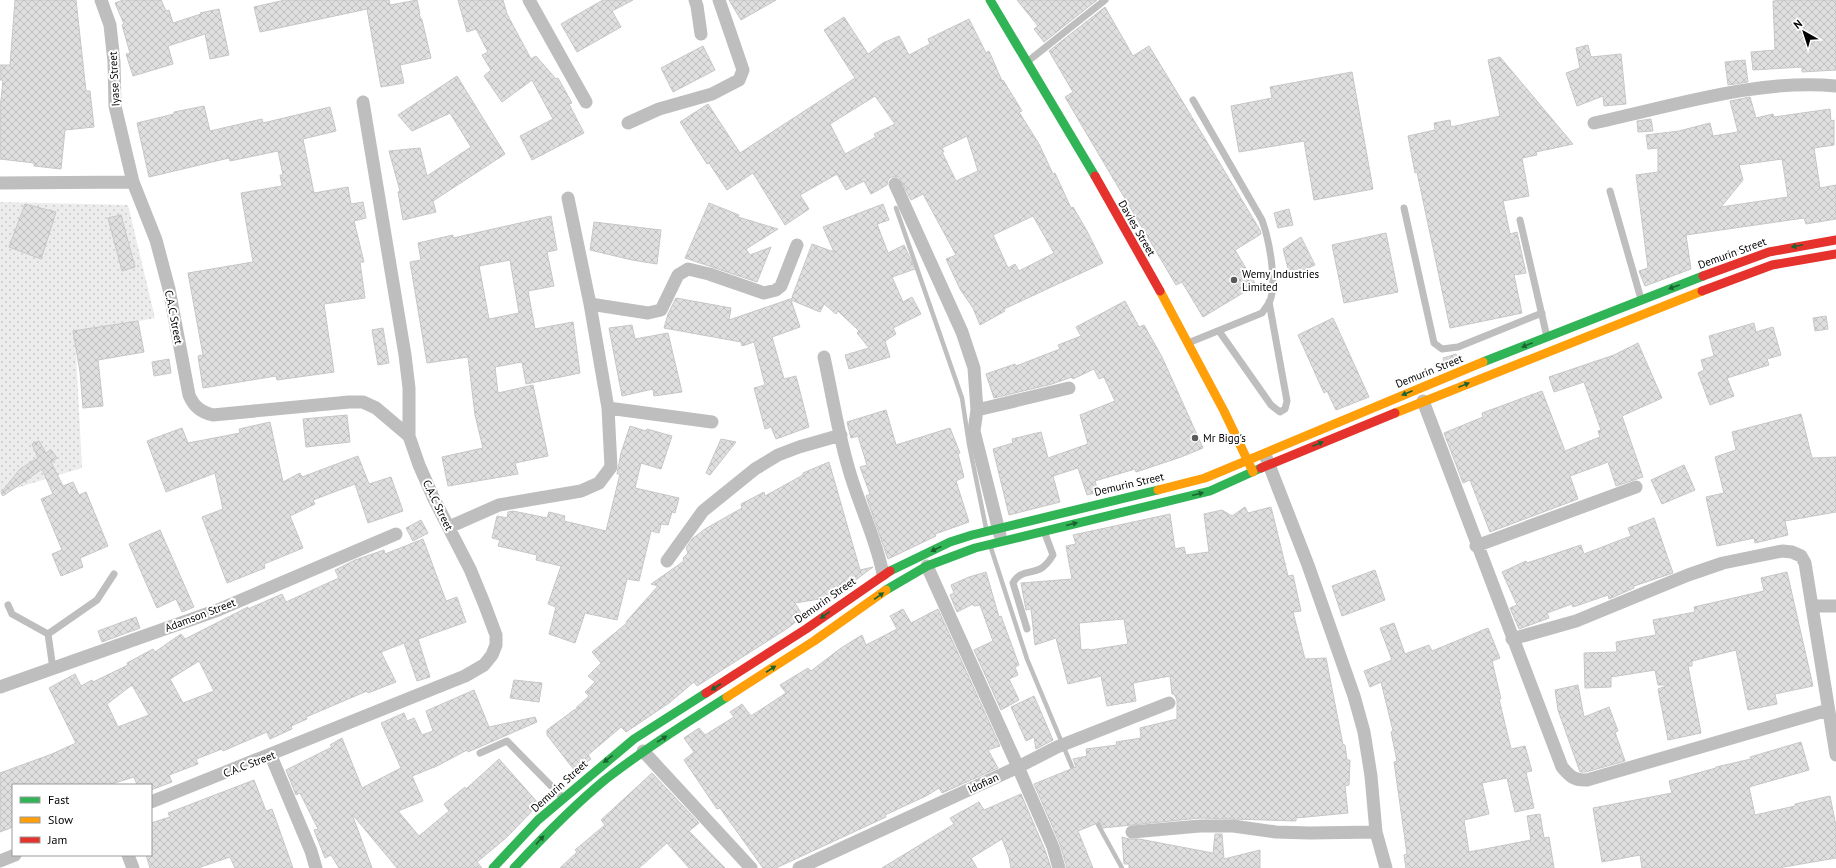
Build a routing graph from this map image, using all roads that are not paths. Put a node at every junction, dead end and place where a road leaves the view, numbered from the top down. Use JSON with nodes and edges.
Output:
{"nodes":[{"id":1,"x":101,"y":0,"type":"edge"},
{"id":2,"x":529,"y":0,"type":"edge"},
{"id":3,"x":695,"y":0,"type":"edge"},
{"id":4,"x":719,"y":0,"type":"edge"},
{"id":5,"x":990,"y":0,"type":"edge"},
{"id":6,"x":1106,"y":0,"type":"edge"},
{"id":7,"x":701,"y":34,"type":"dead end"},
{"id":8,"x":1027,"y":62,"type":"junction"},
{"id":9,"x":1836,"y":86,"type":"edge"},
{"id":10,"x":1193,"y":100,"type":"dead end"},
{"id":11,"x":363,"y":102,"type":"dead end"},
{"id":12,"x":586,"y":102,"type":"dead end"},
{"id":13,"x":628,"y":123,"type":"dead end"},
{"id":14,"x":1594,"y":123,"type":"dead end"},
{"id":15,"x":133,"y":182,"type":"junction"},
{"id":16,"x":0,"y":183,"type":"edge"},
{"id":17,"x":896,"y":184,"type":"dead end"},
{"id":18,"x":1610,"y":191,"type":"dead end"},
{"id":19,"x":568,"y":198,"type":"dead end"},
{"id":20,"x":1404,"y":208,"type":"dead end"},
{"id":21,"x":1520,"y":220,"type":"dead end"},
{"id":22,"x":1836,"y":240,"type":"edge"},
{"id":23,"x":797,"y":245,"type":"dead end"},
{"id":24,"x":1836,"y":254,"type":"edge"},
{"id":25,"x":1641,"y":299,"type":"junction"},
{"id":26,"x":1269,"y":302,"type":"junction"},
{"id":27,"x":590,"y":304,"type":"junction"},
{"id":28,"x":1542,"y":314,"type":"junction"},
{"id":29,"x":1219,"y":330,"type":"junction"},
{"id":30,"x":1547,"y":337,"type":"junction"},
{"id":31,"x":1188,"y":343,"type":"junction"},
{"id":32,"x":824,"y":356,"type":"dead end"},
{"id":33,"x":1070,"y":388,"type":"dead end"},
{"id":34,"x":1423,"y":401,"type":"junction"},
{"id":35,"x":608,"y":408,"type":"junction"},
{"id":36,"x":976,"y":410,"type":"junction"},
{"id":37,"x":712,"y":422,"type":"dead end"},
{"id":38,"x":841,"y":435,"type":"junction"},
{"id":39,"x":409,"y":436,"type":"junction"},
{"id":40,"x":1264,"y":452,"type":"junction"},
{"id":41,"x":1247,"y":460,"type":"junction"},
{"id":42,"x":1269,"y":464,"type":"junction"},
{"id":43,"x":1253,"y":472,"type":"junction"},
{"id":44,"x":1636,"y":487,"type":"dead end"},
{"id":45,"x":1040,"y":518,"type":"junction"},
{"id":46,"x":448,"y":527,"type":"junction"},
{"id":47,"x":995,"y":530,"type":"junction"},
{"id":48,"x":1044,"y":531,"type":"junction"},
{"id":49,"x":396,"y":534,"type":"dead end"},
{"id":50,"x":998,"y":544,"type":"junction"},
{"id":51,"x":1476,"y":546,"type":"junction"},
{"id":52,"x":667,"y":562,"type":"dead end"},
{"id":53,"x":927,"y":566,"type":"junction"},
{"id":54,"x":114,"y":574,"type":"dead end"},
{"id":55,"x":882,"y":574,"type":"junction"},
{"id":56,"x":8,"y":605,"type":"dead end"},
{"id":57,"x":1812,"y":606,"type":"junction"},
{"id":58,"x":1836,"y":606,"type":"edge"},
{"id":59,"x":1027,"y":629,"type":"dead end"},
{"id":60,"x":48,"y":634,"type":"junction"},
{"id":61,"x":1512,"y":639,"type":"junction"},
{"id":62,"x":53,"y":669,"type":"junction"},
{"id":63,"x":0,"y":687,"type":"edge"},
{"id":64,"x":1169,"y":703,"type":"dead end"},
{"id":65,"x":1828,"y":710,"type":"junction"},
{"id":66,"x":643,"y":751,"type":"junction"},
{"id":67,"x":480,"y":753,"type":"dead end"},
{"id":68,"x":1836,"y":755,"type":"edge"},
{"id":69,"x":271,"y":756,"type":"junction"},
{"id":70,"x":1018,"y":767,"type":"junction"},
{"id":71,"x":563,"y":798,"type":"junction"},
{"id":72,"x":152,"y":802,"type":"edge"},
{"id":73,"x":1132,"y":832,"type":"dead end"},
{"id":74,"x":1376,"y":832,"type":"junction"},
{"id":75,"x":12,"y":856,"type":"edge"},
{"id":76,"x":128,"y":856,"type":"edge"},
{"id":77,"x":0,"y":861,"type":"edge"},
{"id":78,"x":133,"y":868,"type":"edge"},
{"id":79,"x":316,"y":868,"type":"edge"},
{"id":80,"x":493,"y":868,"type":"edge"},
{"id":81,"x":514,"y":868,"type":"edge"},
{"id":82,"x":751,"y":868,"type":"edge"},
{"id":83,"x":799,"y":868,"type":"edge"},
{"id":84,"x":1059,"y":868,"type":"edge"},
{"id":85,"x":1386,"y":868,"type":"edge"}],
"edges":[{"from":1,"to":15,"type":"street","name":"Iyase Street"},
{"from":2,"to":12,"type":"street"},
{"from":3,"to":7,"type":"street"},
{"from":4,"to":13,"type":"street"},
{"from":5,"to":8,"type":"street","name":"Davies Street"},
{"from":6,"to":8,"type":"lane"},
{"from":8,"to":31,"type":"street","name":"Davies Street"},
{"from":9,"to":14,"type":"street"},
{"from":10,"to":26,"type":"lane"},
{"from":11,"to":39,"type":"street"},
{"from":15,"to":16,"type":"street"},
{"from":15,"to":39,"type":"street","name":"C.A.C Street"},
{"from":17,"to":36,"type":"street"},
{"from":18,"to":25,"type":"lane"},
{"from":19,"to":27,"type":"street"},
{"from":20,"to":28,"type":"lane"},
{"from":21,"to":28,"type":"lane"},
{"from":22,"to":25,"type":"street","name":"Demurin Street","one_way":true},
{"from":23,"to":27,"type":"street"},
{"from":34,"to":24,"type":"street","one_way":true},
{"from":25,"to":30,"type":"street","name":"Demurin Street"},
{"from":26,"to":29,"type":"lane"},
{"from":26,"to":29,"type":"lane"},
{"from":27,"to":35,"type":"street"},
{"from":28,"to":30,"type":"lane"},
{"from":29,"to":31,"type":"lane"},
{"from":30,"to":40,"type":"street","name":"Demurin Street","one_way":true},
{"from":31,"to":41,"type":"street","name":"Davies Street"},
{"from":32,"to":38,"type":"street"},
{"from":33,"to":36,"type":"street"},
{"from":42,"to":34,"type":"street","one_way":true},
{"from":34,"to":51,"type":"street"},
{"from":35,"to":37,"type":"street"},
{"from":35,"to":46,"type":"street"},
{"from":36,"to":47,"type":"street"},
{"from":38,"to":52,"type":"street"},
{"from":38,"to":55,"type":"street"},
{"from":39,"to":46,"type":"street","name":"C.A.C Street"},
{"from":40,"to":41,"type":"street","name":"Demurin Street"},
{"from":40,"to":42,"type":"street"},
{"from":41,"to":43,"type":"street","name":"Davies Street"},
{"from":41,"to":45,"type":"street","name":"Demurin Street"},
{"from":42,"to":43,"type":"street"},
{"from":42,"to":74,"type":"street"},
{"from":48,"to":43,"type":"street","one_way":true},
{"from":44,"to":51,"type":"street"},
{"from":45,"to":47,"type":"street","name":"Demurin Street"},
{"from":45,"to":48,"type":"lane"},
{"from":46,"to":69,"type":"street","name":"C.A.C Street"},
{"from":47,"to":50,"type":"street"},
{"from":47,"to":55,"type":"street","name":"Demurin Street","one_way":true},
{"from":48,"to":50,"type":"street"},
{"from":48,"to":59,"type":"lane"},
{"from":49,"to":62,"type":"street","name":"Adamson Street"},
{"from":50,"to":53,"type":"street"},
{"from":51,"to":61,"type":"street"},
{"from":66,"to":53,"type":"street","one_way":true},
{"from":53,"to":70,"type":"street"},
{"from":54,"to":60,"type":"lane"},
{"from":55,"to":71,"type":"street","name":"Demurin Street","one_way":true},
{"from":56,"to":60,"type":"lane"},
{"from":57,"to":58,"type":"street"},
{"from":57,"to":61,"type":"street"},
{"from":57,"to":65,"type":"street"},
{"from":60,"to":62,"type":"lane"},
{"from":61,"to":65,"type":"street"},
{"from":62,"to":63,"type":"street","name":"Adamson Street"},
{"from":64,"to":70,"type":"street","name":"Idofian"},
{"from":65,"to":68,"type":"street"},
{"from":81,"to":66,"type":"street","one_way":true},
{"from":66,"to":82,"type":"street"},
{"from":67,"to":71,"type":"lane"},
{"from":69,"to":72,"type":"street","name":"C.A.C Street"},
{"from":69,"to":79,"type":"street"},
{"from":70,"to":83,"type":"street","name":"Idofian"},
{"from":70,"to":84,"type":"street"},
{"from":71,"to":80,"type":"street","name":"Demurin Street"},
{"from":73,"to":74,"type":"street"},
{"from":74,"to":85,"type":"street"},
{"from":75,"to":77,"type":"street"},
{"from":76,"to":78,"type":"street"}]}
